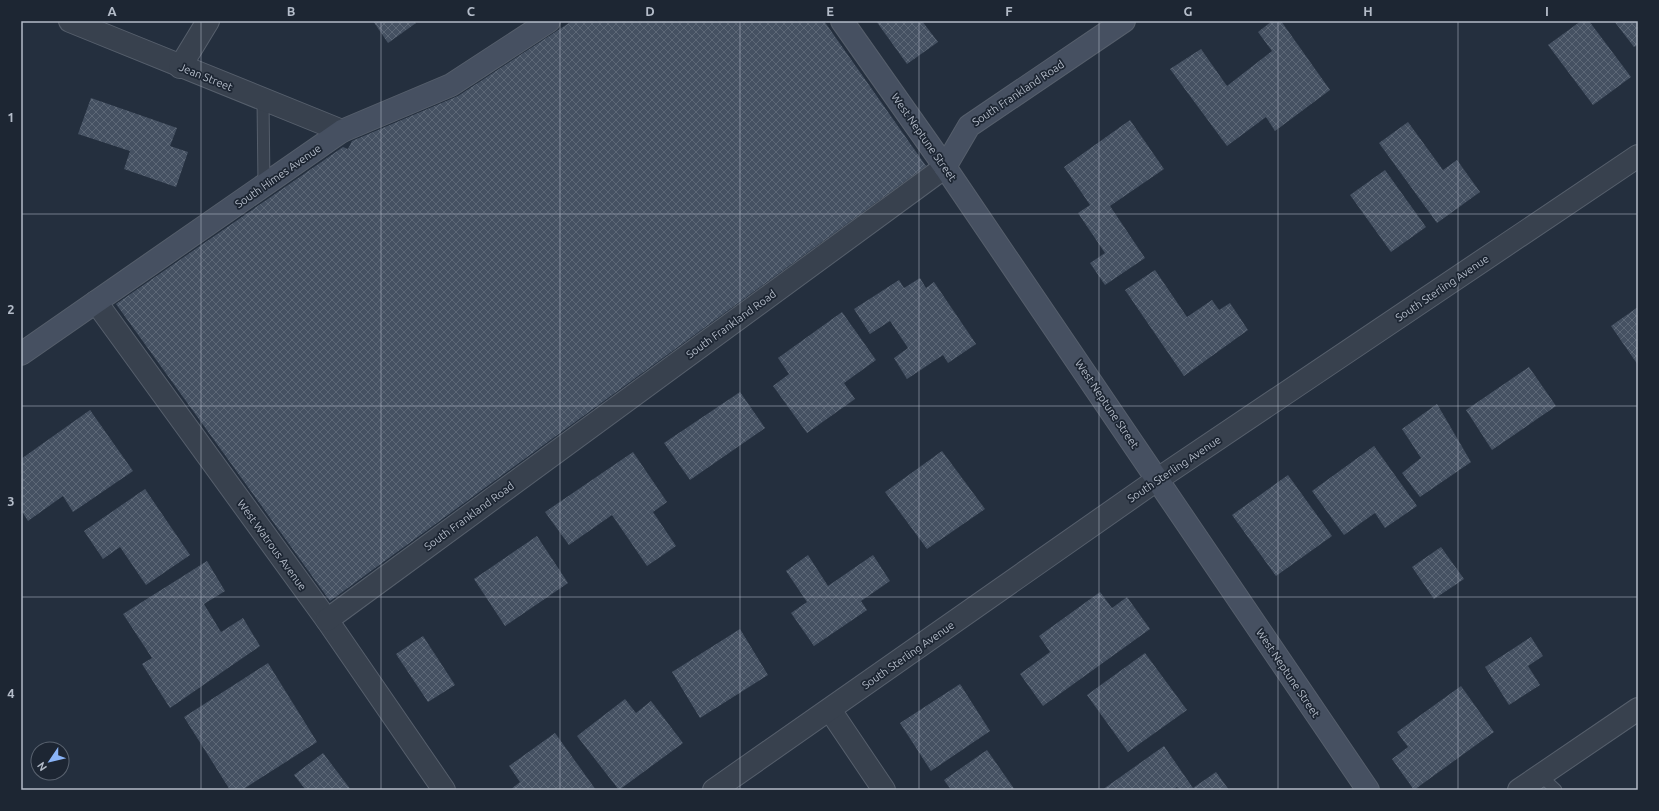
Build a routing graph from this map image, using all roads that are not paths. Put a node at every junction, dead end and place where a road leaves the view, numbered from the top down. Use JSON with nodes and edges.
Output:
{"nodes":[{"id":1,"x":70,"y":21,"type":"edge"},
{"id":2,"x":208,"y":21,"type":"edge"},
{"id":3,"x":549,"y":21,"type":"edge"},
{"id":4,"x":842,"y":21,"type":"edge"},
{"id":5,"x":1124,"y":21,"type":"edge"},
{"id":6,"x":180,"y":67,"type":"junction"},
{"id":7,"x":263,"y":100,"type":"junction"},
{"id":8,"x":342,"y":131,"type":"junction"},
{"id":9,"x":1638,"y":156,"type":"edge"},
{"id":10,"x":945,"y":167,"type":"junction"},
{"id":11,"x":264,"y":186,"type":"junction"},
{"id":12,"x":96,"y":302,"type":"junction"},
{"id":13,"x":21,"y":354,"type":"edge"},
{"id":14,"x":1158,"y":480,"type":"junction"},
{"id":15,"x":326,"y":620,"type":"junction"},
{"id":16,"x":1638,"y":709,"type":"edge"},
{"id":17,"x":830,"y":710,"type":"junction"},
{"id":18,"x":1540,"y":775,"type":"junction"},
{"id":19,"x":444,"y":790,"type":"edge"},
{"id":20,"x":714,"y":790,"type":"edge"},
{"id":21,"x":884,"y":790,"type":"edge"},
{"id":22,"x":1368,"y":790,"type":"edge"},
{"id":23,"x":1519,"y":790,"type":"edge"},
{"id":24,"x":1556,"y":790,"type":"edge"}],
"edges":[{"from":1,"to":6,"type":"street","name":"Jean Street"},
{"from":2,"to":6,"type":"street"},
{"from":3,"to":8,"type":"street","name":"South Himes Avenue"},
{"from":4,"to":10,"type":"street","name":"West Neptune Street"},
{"from":5,"to":10,"type":"street","name":"South Frankland Road"},
{"from":6,"to":7,"type":"street","name":"Jean Street"},
{"from":7,"to":8,"type":"street","name":"Jean Street"},
{"from":7,"to":11,"type":"lane"},
{"from":8,"to":11,"type":"street","name":"South Himes Avenue"},
{"from":9,"to":14,"type":"street","name":"South Sterling Avenue"},
{"from":10,"to":14,"type":"street","name":"West Neptune Street"},
{"from":10,"to":15,"type":"street","name":"South Frankland Road"},
{"from":11,"to":12,"type":"street","name":"South Himes Avenue"},
{"from":12,"to":13,"type":"street","name":"South Himes Avenue"},
{"from":12,"to":15,"type":"street","name":"West Watrous Avenue"},
{"from":14,"to":17,"type":"street","name":"South Sterling Avenue"},
{"from":14,"to":22,"type":"street","name":"West Neptune Street"},
{"from":15,"to":19,"type":"street","name":"West Watrous Avenue"},
{"from":16,"to":18,"type":"street"},
{"from":17,"to":20,"type":"street","name":"South Sterling Avenue"},
{"from":17,"to":21,"type":"street"},
{"from":18,"to":23,"type":"street"},
{"from":18,"to":24,"type":"lane"}]}
